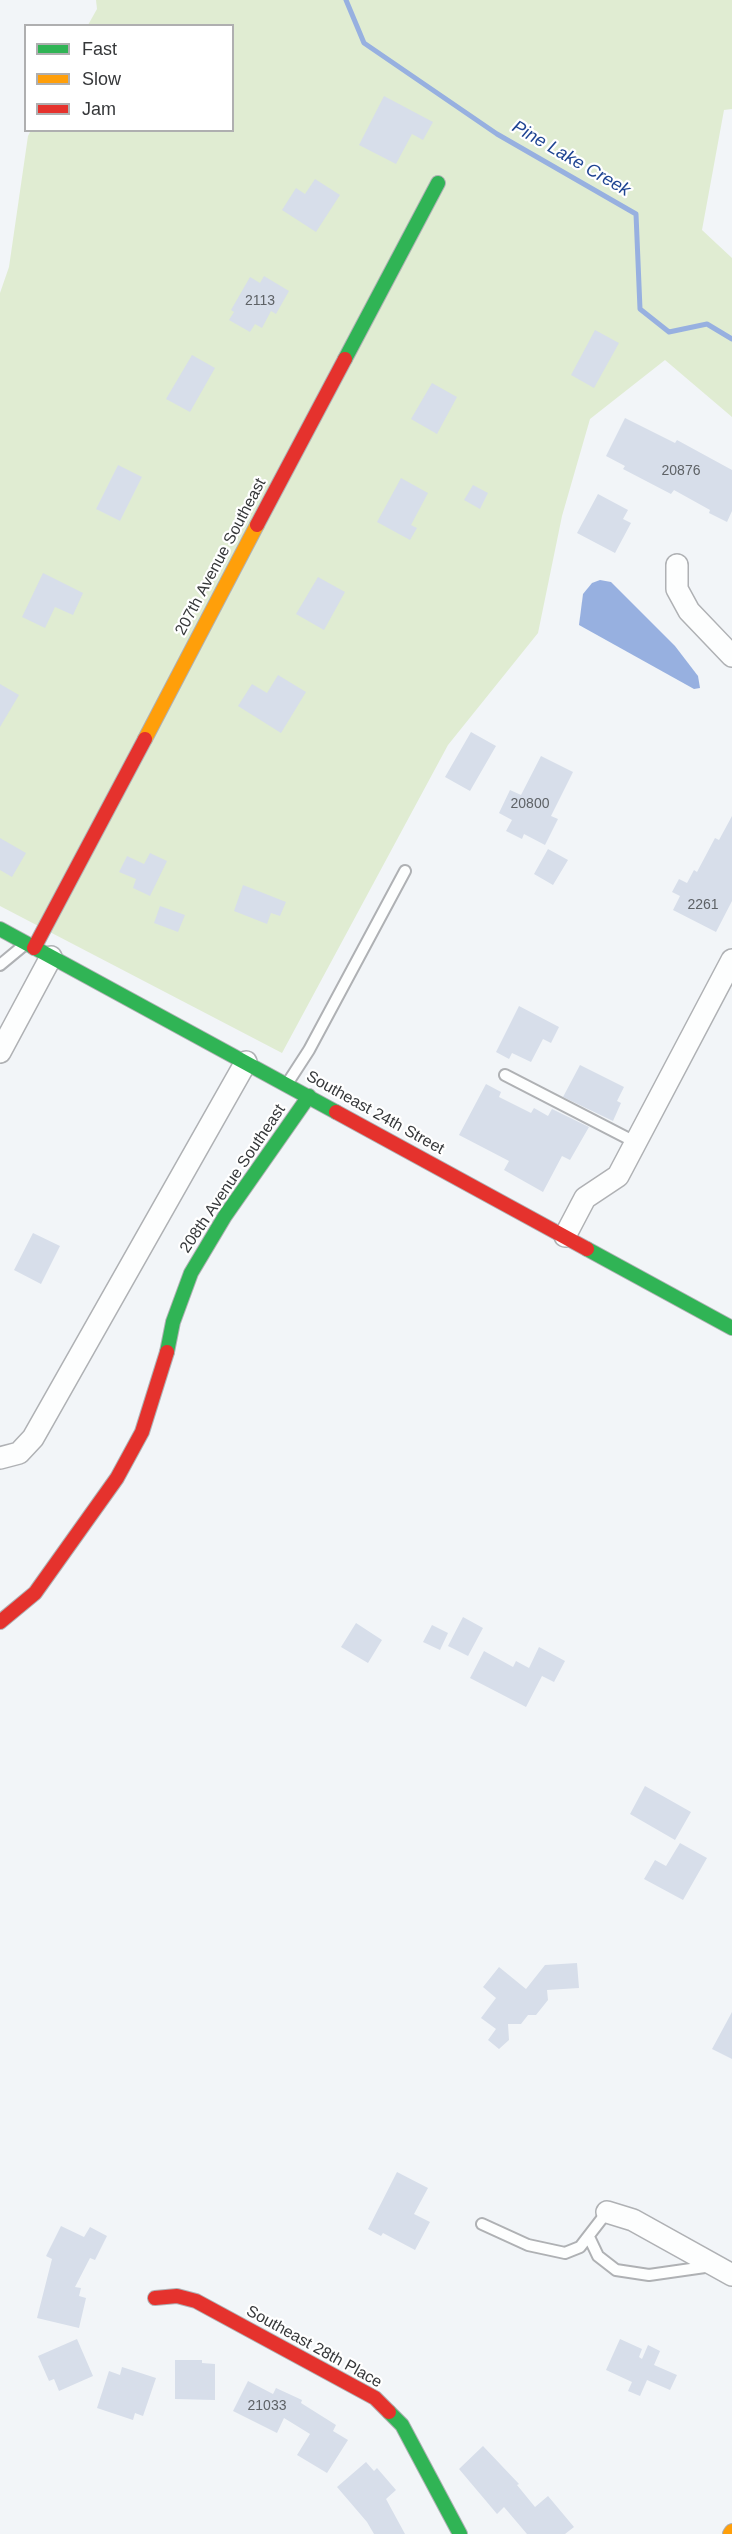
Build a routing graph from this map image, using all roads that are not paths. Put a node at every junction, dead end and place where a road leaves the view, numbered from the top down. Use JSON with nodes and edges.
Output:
{"nodes":[{"id":1,"x":438,"y":183,"type":"dead end"},
{"id":2,"x":677,"y":565,"type":"dead end"},
{"id":3,"x":732,"y":656,"type":"edge"},
{"id":4,"x":405,"y":871,"type":"dead end"},
{"id":5,"x":0,"y":929,"type":"edge"},
{"id":6,"x":37,"y":950,"type":"junction"},
{"id":7,"x":732,"y":960,"type":"edge"},
{"id":8,"x":0,"y":965,"type":"edge"},
{"id":9,"x":0,"y":1052,"type":"edge"},
{"id":10,"x":246,"y":1062,"type":"junction"},
{"id":11,"x":505,"y":1075,"type":"dead end"},
{"id":12,"x":287,"y":1084,"type":"junction"},
{"id":13,"x":309,"y":1096,"type":"junction"},
{"id":14,"x":635,"y":1142,"type":"junction"},
{"id":15,"x":565,"y":1236,"type":"junction"},
{"id":16,"x":732,"y":1328,"type":"edge"},
{"id":17,"x":0,"y":1458,"type":"edge"},
{"id":18,"x":0,"y":1622,"type":"edge"},
{"id":19,"x":607,"y":2212,"type":"joint"},
{"id":20,"x":482,"y":2224,"type":"dead end"},
{"id":21,"x":589,"y":2237,"type":"junction"},
{"id":22,"x":724,"y":2271,"type":"edge"},
{"id":23,"x":155,"y":2298,"type":"dead end"},
{"id":24,"x":460,"y":2534,"type":"edge"}],
"edges":[{"from":1,"to":6,"type":"street","name":"207th Avenue Southeast"},
{"from":2,"to":3,"type":"street"},
{"from":4,"to":12,"type":"lane"},
{"from":5,"to":6,"type":"street","name":"Southeast 24th Street"},
{"from":6,"to":8,"type":"lane"},
{"from":6,"to":9,"type":"street"},
{"from":6,"to":10,"type":"street","name":"Southeast 24th Street"},
{"from":7,"to":14,"type":"street"},
{"from":10,"to":12,"type":"street","name":"Southeast 24th Street"},
{"from":10,"to":17,"type":"street"},
{"from":11,"to":14,"type":"lane"},
{"from":12,"to":13,"type":"street","name":"Southeast 24th Street"},
{"from":13,"to":15,"type":"street","name":"Southeast 24th Street"},
{"from":13,"to":18,"type":"street","name":"208th Avenue Southeast"},
{"from":14,"to":15,"type":"street"},
{"from":15,"to":16,"type":"street","name":"Southeast 24th Street"},
{"from":19,"to":21,"type":"lane"},
{"from":19,"to":22,"type":"street"},
{"from":20,"to":21,"type":"lane"},
{"from":21,"to":22,"type":"lane"},
{"from":23,"to":24,"type":"street","name":"Southeast 28th Place"}]}
